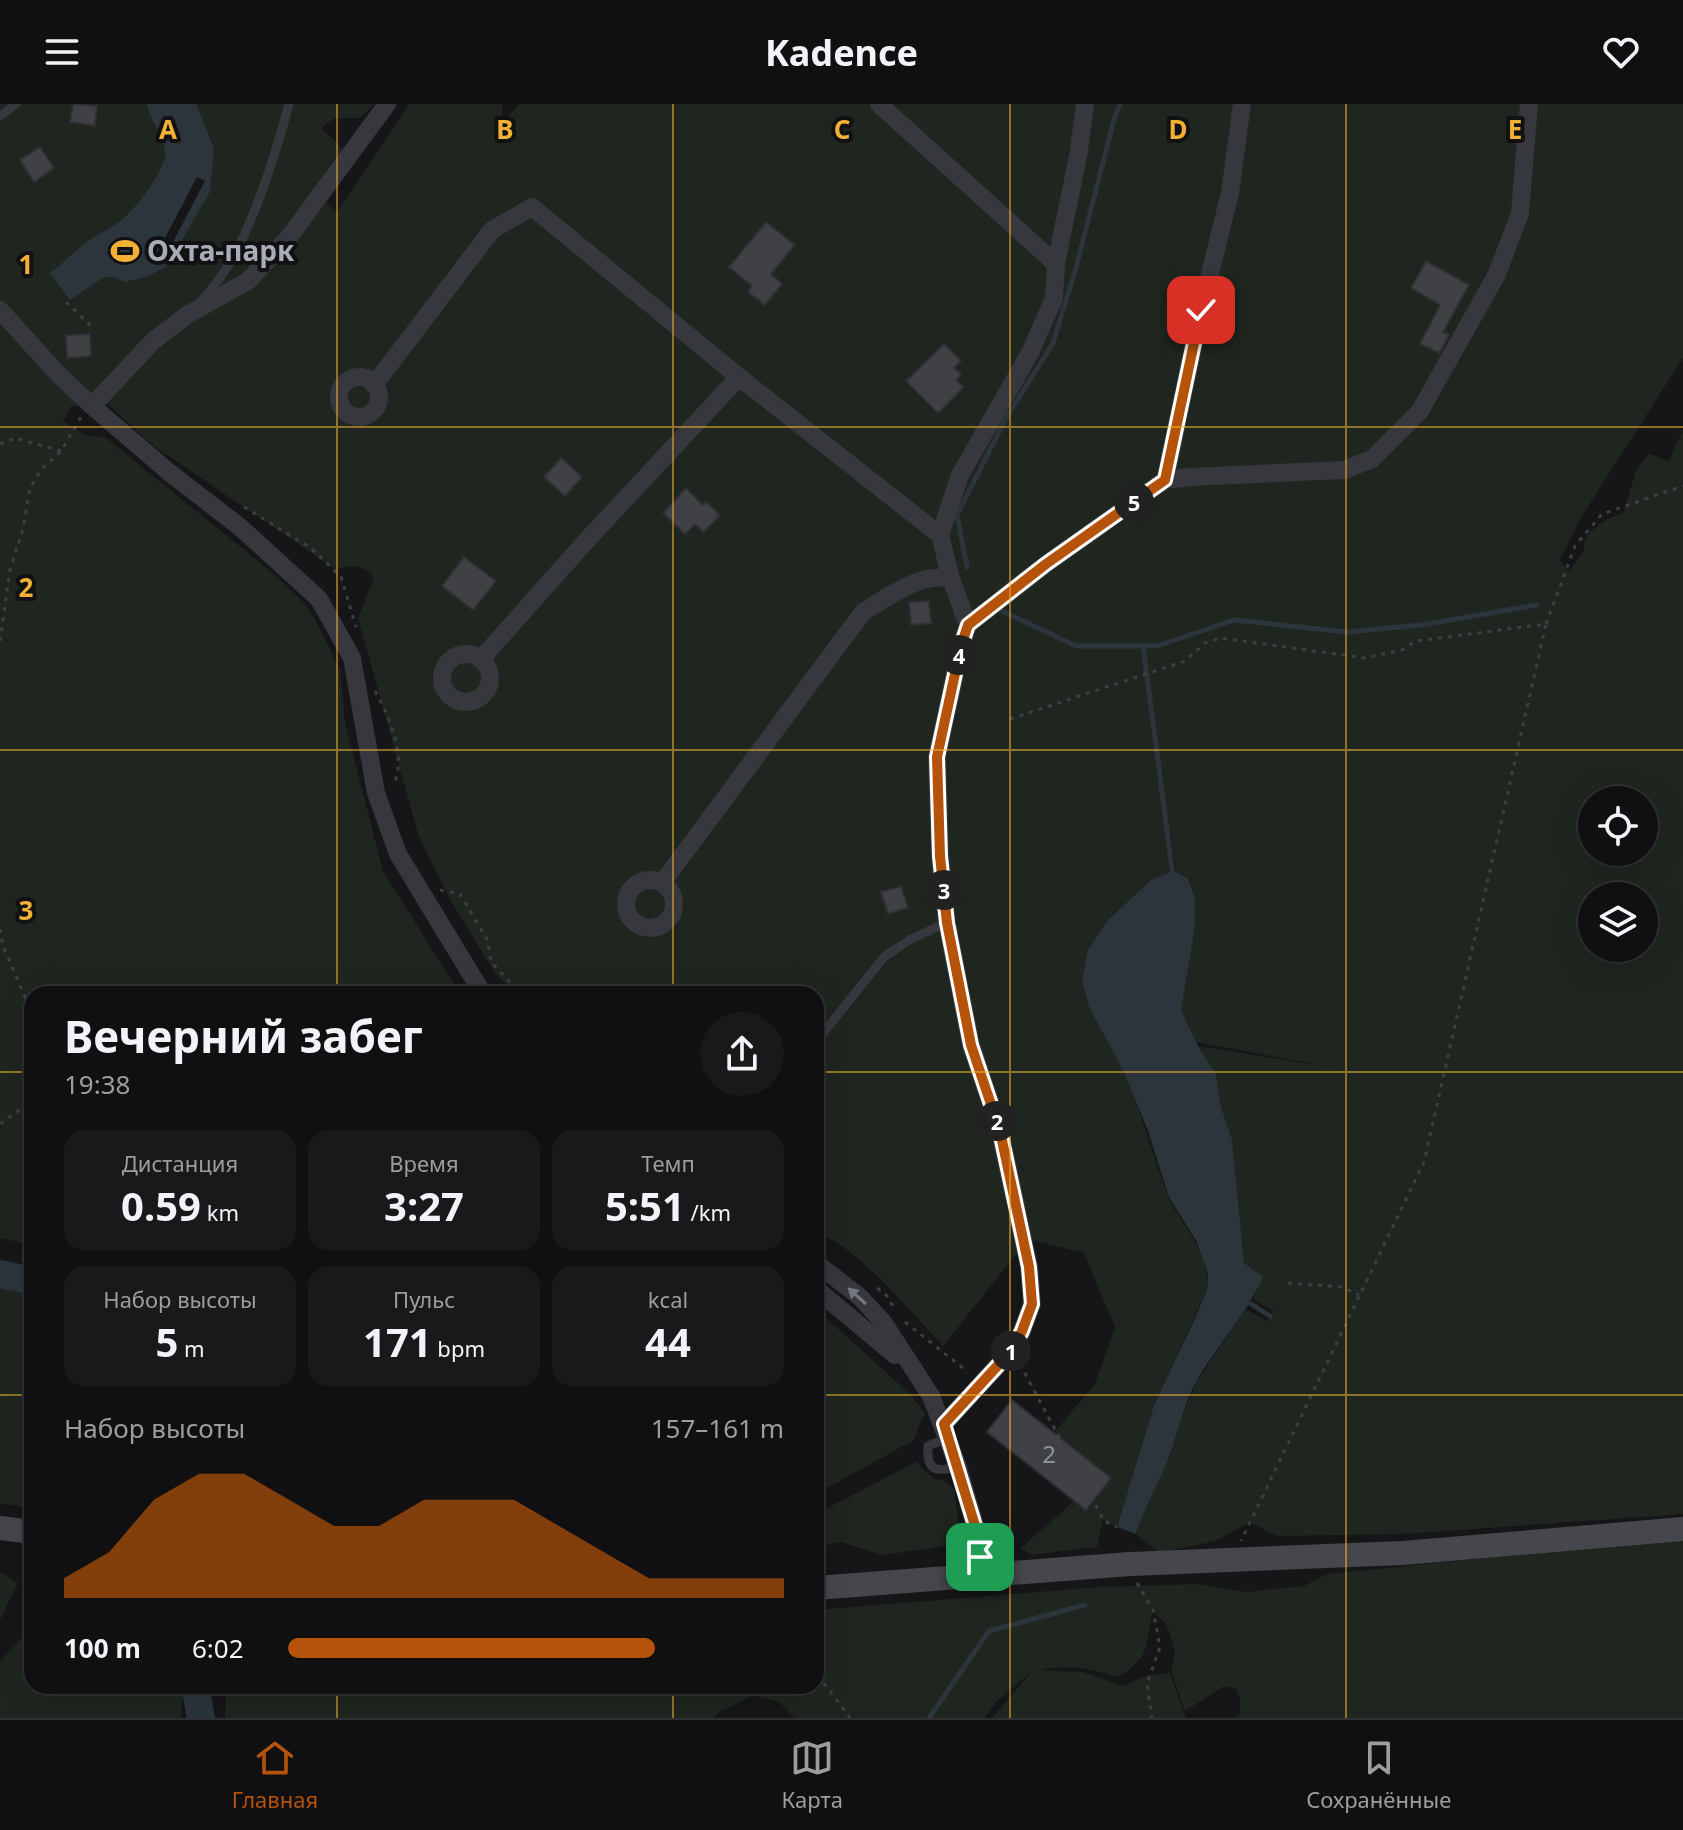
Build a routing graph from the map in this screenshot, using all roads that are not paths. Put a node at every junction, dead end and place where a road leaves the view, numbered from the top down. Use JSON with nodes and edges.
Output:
{"nodes":[{"id":1,"x":16,"y":104,"type":"edge"},
{"id":2,"x":289,"y":104,"type":"edge"},
{"id":3,"x":387,"y":104,"type":"edge"},
{"id":4,"x":879,"y":104,"type":"edge"},
{"id":5,"x":1085,"y":104,"type":"edge"},
{"id":6,"x":1242,"y":104,"type":"edge"},
{"id":7,"x":1529,"y":104,"type":"edge"},
{"id":8,"x":0,"y":116,"type":"edge"},
{"id":9,"x":1056,"y":264,"type":"junction"},
{"id":10,"x":0,"y":310,"type":"edge"},
{"id":11,"x":187,"y":315,"type":"junction"},
{"id":12,"x":739,"y":377,"type":"junction"},
{"id":13,"x":374,"y":385,"type":"dead end"},
{"id":14,"x":86,"y":412,"type":"junction"},
{"id":15,"x":1165,"y":480,"type":"junction"},
{"id":16,"x":940,"y":535,"type":"junction"},
{"id":17,"x":951,"y":579,"type":"junction"},
{"id":18,"x":968,"y":625,"type":"junction"},
{"id":19,"x":481,"y":659,"type":"dead end"},
{"id":20,"x":662,"y":883,"type":"dead end"},
{"id":21,"x":947,"y":923,"type":"junction"},
{"id":22,"x":478,"y":986,"type":"edge"},
{"id":23,"x":824,"y":1032,"type":"edge"},
{"id":24,"x":824,"y":1269,"type":"edge"},
{"id":25,"x":824,"y":1295,"type":"edge"},
{"id":26,"x":912,"y":1370,"type":"junction"},
{"id":27,"x":946,"y":1431,"type":"junction"},
{"id":28,"x":0,"y":1528,"type":"edge"},
{"id":29,"x":1683,"y":1529,"type":"edge"},
{"id":30,"x":24,"y":1531,"type":"edge"},
{"id":31,"x":983,"y":1575,"type":"junction"},
{"id":32,"x":824,"y":1587,"type":"edge"}],
"edges":[{"from":1,"to":8,"type":"lane"},
{"from":2,"to":11,"type":"lane"},
{"from":3,"to":11,"type":"street"},
{"from":4,"to":9,"type":"street"},
{"from":5,"to":9,"type":"street"},
{"from":6,"to":15,"type":"street"},
{"from":7,"to":15,"type":"street"},
{"from":9,"to":16,"type":"street"},
{"from":10,"to":14,"type":"street"},
{"from":11,"to":14,"type":"street"},
{"from":12,"to":13,"type":"street"},
{"from":12,"to":16,"type":"street"},
{"from":12,"to":19,"type":"street"},
{"from":14,"to":22,"type":"street"},
{"from":15,"to":18,"type":"street"},
{"from":16,"to":17,"type":"street"},
{"from":17,"to":18,"type":"street"},
{"from":17,"to":20,"type":"street"},
{"from":18,"to":21,"type":"street"},
{"from":21,"to":23,"type":"lane"},
{"from":21,"to":27,"type":"street"},
{"from":26,"to":24,"type":"street","one_way":true},
{"from":25,"to":26,"type":"street"},
{"from":26,"to":27,"type":"street"},
{"from":27,"to":31,"type":"street"},
{"from":28,"to":30,"type":"street"},
{"from":29,"to":31,"type":"street"},
{"from":31,"to":32,"type":"street"}]}
